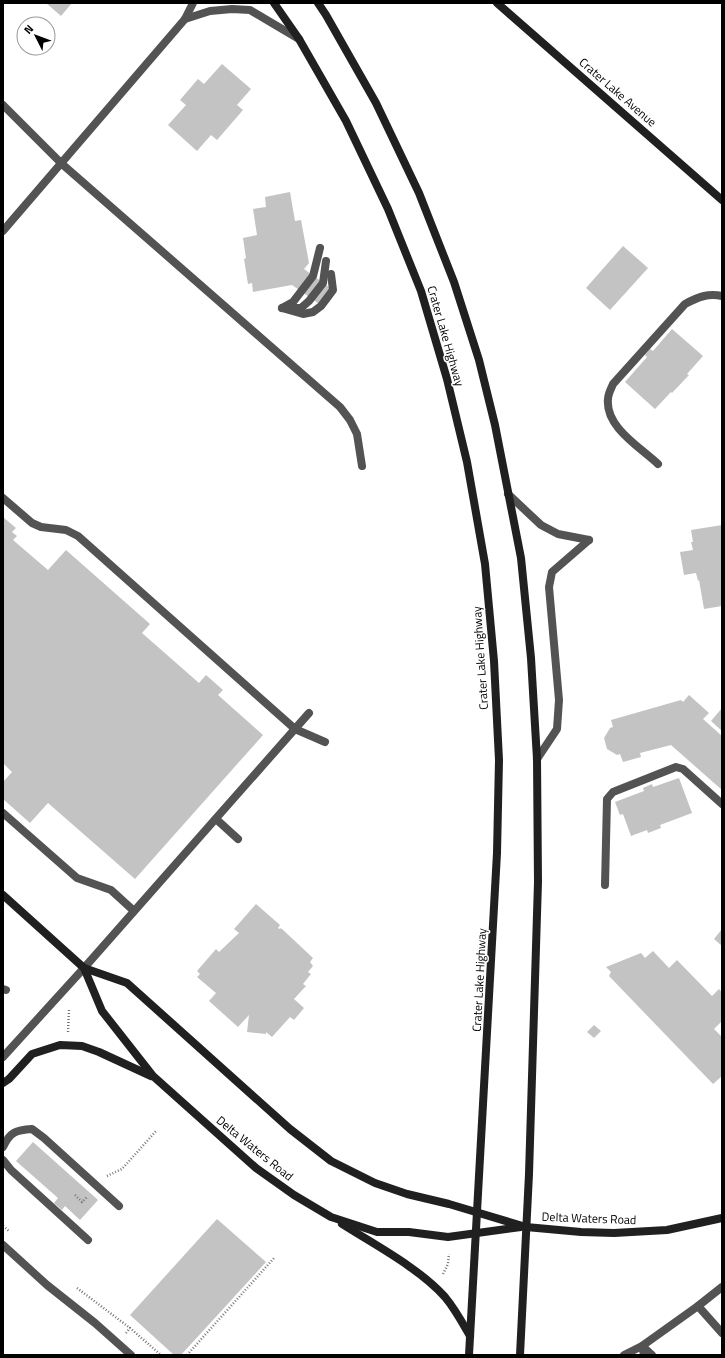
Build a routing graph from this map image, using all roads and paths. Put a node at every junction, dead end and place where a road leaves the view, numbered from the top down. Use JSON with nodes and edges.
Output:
{"nodes":[{"id":1,"x":193,"y":3,"type":"edge"},
{"id":2,"x":274,"y":3,"type":"edge"},
{"id":3,"x":318,"y":3,"type":"edge"},
{"id":4,"x":501,"y":4,"type":"edge"},
{"id":5,"x":185,"y":18,"type":"junction"},
{"id":6,"x":299,"y":39,"type":"junction"},
{"id":7,"x":3,"y":105,"type":"edge"},
{"id":8,"x":62,"y":164,"type":"junction"},
{"id":9,"x":722,"y":200,"type":"edge"},
{"id":10,"x":3,"y":231,"type":"edge"},
{"id":11,"x":320,"y":248,"type":"dead end"},
{"id":12,"x":326,"y":261,"type":"dead end"},
{"id":13,"x":332,"y":274,"type":"dead end"},
{"id":14,"x":722,"y":296,"type":"edge"},
{"id":15,"x":282,"y":308,"type":"junction"},
{"id":16,"x":658,"y":464,"type":"dead end"},
{"id":17,"x":362,"y":466,"type":"dead end"},
{"id":18,"x":508,"y":494,"type":"junction"},
{"id":19,"x":3,"y":498,"type":"edge"},
{"id":20,"x":309,"y":714,"type":"dead end"},
{"id":21,"x":295,"y":729,"type":"junction"},
{"id":22,"x":325,"y":742,"type":"dead end"},
{"id":23,"x":537,"y":759,"type":"junction"},
{"id":24,"x":722,"y":804,"type":"edge"},
{"id":25,"x":3,"y":813,"type":"edge"},
{"id":26,"x":216,"y":819,"type":"junction"},
{"id":27,"x":238,"y":839,"type":"dead end"},
{"id":28,"x":605,"y":885,"type":"dead end"},
{"id":29,"x":3,"y":895,"type":"edge"},
{"id":30,"x":134,"y":911,"type":"junction"},
{"id":31,"x":84,"y":968,"type":"junction"},
{"id":32,"x":69,"y":1009,"type":"dead end"},
{"id":33,"x":68,"y":1036,"type":"dead end"},
{"id":34,"x":3,"y":1058,"type":"edge"},
{"id":35,"x":153,"y":1076,"type":"junction"},
{"id":36,"x":3,"y":1083,"type":"edge"},
{"id":37,"x":157,"y":1130,"type":"dead end"},
{"id":38,"x":3,"y":1147,"type":"edge"},
{"id":39,"x":3,"y":1160,"type":"edge"},
{"id":40,"x":97,"y":1186,"type":"junction"},
{"id":41,"x":75,"y":1195,"type":"dead end"},
{"id":42,"x":118,"y":1206,"type":"dead end"},
{"id":43,"x":476,"y":1212,"type":"junction"},
{"id":44,"x":331,"y":1217,"type":"junction"},
{"id":45,"x":722,"y":1218,"type":"edge"},
{"id":46,"x":3,"y":1226,"type":"edge"},
{"id":47,"x":526,"y":1227,"type":"junction"},
{"id":48,"x":475,"y":1233,"type":"junction"},
{"id":49,"x":14,"y":1235,"type":"dead end"},
{"id":50,"x":88,"y":1240,"type":"dead end"},
{"id":51,"x":3,"y":1245,"type":"edge"},
{"id":52,"x":449,"y":1254,"type":"dead end"},
{"id":53,"x":275,"y":1258,"type":"dead end"},
{"id":54,"x":441,"y":1276,"type":"dead end"},
{"id":55,"x":72,"y":1284,"type":"dead end"},
{"id":56,"x":722,"y":1287,"type":"edge"},
{"id":57,"x":698,"y":1306,"type":"junction"},
{"id":58,"x":130,"y":1328,"type":"dead end"},
{"id":59,"x":722,"y":1333,"type":"edge"},
{"id":60,"x":470,"y":1336,"type":"junction"},
{"id":61,"x":642,"y":1346,"type":"junction"},
{"id":62,"x":131,"y":1355,"type":"edge"},
{"id":63,"x":187,"y":1355,"type":"edge"},
{"id":64,"x":469,"y":1355,"type":"edge"},
{"id":65,"x":520,"y":1355,"type":"edge"},
{"id":66,"x":624,"y":1355,"type":"edge"},
{"id":67,"x":644,"y":1355,"type":"edge"},
{"id":68,"x":652,"y":1355,"type":"edge"}],
"edges":[{"from":1,"to":5,"type":"street"},
{"from":2,"to":6,"type":"main road","name":"Crater Lake Highway"},
{"from":3,"to":18,"type":"main road","name":"Crater Lake Highway"},
{"from":4,"to":9,"type":"main road","name":"Crater Lake Avenue"},
{"from":5,"to":6,"type":"street"},
{"from":5,"to":8,"type":"street"},
{"from":6,"to":43,"type":"main road","name":"Crater Lake Highway"},
{"from":7,"to":8,"type":"street"},
{"from":8,"to":10,"type":"street"},
{"from":8,"to":17,"type":"street"},
{"from":11,"to":15,"type":"street"},
{"from":12,"to":15,"type":"street"},
{"from":13,"to":15,"type":"street"},
{"from":14,"to":16,"type":"street"},
{"from":18,"to":23,"type":"main road","name":"Crater Lake Highway"},
{"from":18,"to":23,"type":"street"},
{"from":19,"to":21,"type":"street"},
{"from":20,"to":21,"type":"street"},
{"from":21,"to":22,"type":"street"},
{"from":21,"to":26,"type":"street"},
{"from":23,"to":47,"type":"main road","name":"Crater Lake Highway"},
{"from":24,"to":28,"type":"street"},
{"from":25,"to":30,"type":"street"},
{"from":26,"to":27,"type":"street"},
{"from":26,"to":30,"type":"street"},
{"from":29,"to":31,"type":"main road","name":"Delta Waters Road"},
{"from":30,"to":31,"type":"street"},
{"from":31,"to":34,"type":"street"},
{"from":31,"to":35,"type":"main road","name":"Delta Waters Road"},
{"from":31,"to":43,"type":"main road","name":"Delta Waters Road"},
{"from":32,"to":33,"type":"path"},
{"from":35,"to":36,"type":"main road"},
{"from":35,"to":44,"type":"main road","name":"Delta Waters Road"},
{"from":37,"to":40,"type":"path"},
{"from":38,"to":40,"type":"street"},
{"from":39,"to":50,"type":"street"},
{"from":40,"to":41,"type":"path"},
{"from":40,"to":42,"type":"street"},
{"from":43,"to":47,"type":"main road","name":"Delta Waters Road"},
{"from":43,"to":48,"type":"main road","name":"Crater Lake Highway"},
{"from":44,"to":48,"type":"main road","name":"Delta Waters Road"},
{"from":44,"to":60,"type":"main road"},
{"from":45,"to":47,"type":"main road","name":"Delta Waters Road"},
{"from":46,"to":49,"type":"path"},
{"from":47,"to":48,"type":"main road","name":"Delta Waters Road"},
{"from":47,"to":65,"type":"main road","name":"Crater Lake Highway"},
{"from":48,"to":60,"type":"main road","name":"Crater Lake Highway"},
{"from":51,"to":62,"type":"street"},
{"from":52,"to":54,"type":"path"},
{"from":53,"to":63,"type":"path"},
{"from":55,"to":58,"type":"path"},
{"from":56,"to":57,"type":"street"},
{"from":57,"to":59,"type":"street"},
{"from":57,"to":61,"type":"street"},
{"from":60,"to":64,"type":"main road","name":"Crater Lake Highway"},
{"from":61,"to":66,"type":"street"},
{"from":61,"to":67,"type":"street"},
{"from":61,"to":68,"type":"street"}]}
